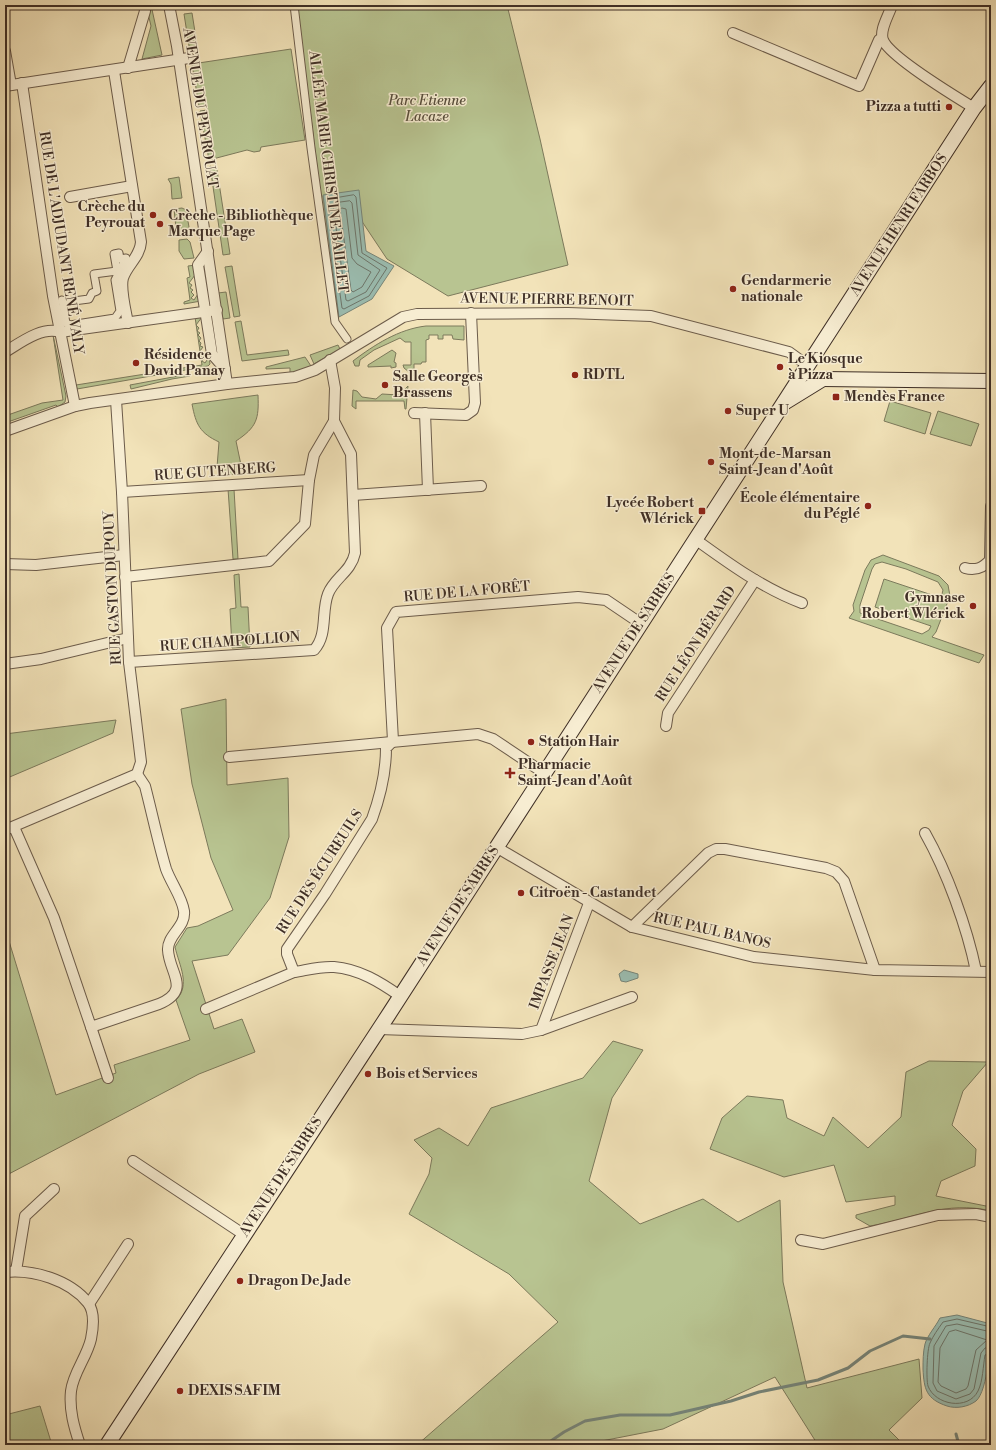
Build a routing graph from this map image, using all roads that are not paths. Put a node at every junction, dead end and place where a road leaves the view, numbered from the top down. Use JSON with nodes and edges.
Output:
{"nodes":[{"id":1,"x":144,"y":5,"type":"edge"},
{"id":2,"x":170,"y":5,"type":"edge"},
{"id":3,"x":294,"y":5,"type":"edge"},
{"id":4,"x":892,"y":5,"type":"edge"},
{"id":5,"x":733,"y":33,"type":"dead end"},
{"id":6,"x":883,"y":41,"type":"junction"},
{"id":7,"x":5,"y":51,"type":"edge"},
{"id":8,"x":184,"y":59,"type":"junction"},
{"id":9,"x":128,"y":68,"type":"junction"},
{"id":10,"x":114,"y":71,"type":"junction"},
{"id":11,"x":22,"y":83,"type":"junction"},
{"id":12,"x":8,"y":85,"type":"edge"},
{"id":13,"x":991,"y":86,"type":"edge"},
{"id":14,"x":974,"y":108,"type":"junction"},
{"id":15,"x":131,"y":182,"type":"junction"},
{"id":16,"x":70,"y":196,"type":"dead end"},
{"id":17,"x":208,"y":251,"type":"junction"},
{"id":18,"x":62,"y":300,"type":"joint"},
{"id":19,"x":217,"y":310,"type":"junction"},
{"id":20,"x":206,"y":311,"type":"junction"},
{"id":21,"x":471,"y":313,"type":"junction"},
{"id":22,"x":128,"y":323,"type":"junction"},
{"id":23,"x":60,"y":332,"type":"junction"},
{"id":24,"x":348,"y":339,"type":"dead end"},
{"id":25,"x":5,"y":352,"type":"edge"},
{"id":26,"x":330,"y":360,"type":"junction"},
{"id":27,"x":807,"y":365,"type":"junction"},
{"id":28,"x":225,"y":368,"type":"junction"},
{"id":29,"x":823,"y":379,"type":"junction"},
{"id":30,"x":991,"y":381,"type":"edge"},
{"id":31,"x":227,"y":384,"type":"junction"},
{"id":32,"x":116,"y":400,"type":"junction"},
{"id":33,"x":782,"y":404,"type":"junction"},
{"id":34,"x":75,"y":406,"type":"junction"},
{"id":35,"x":414,"y":413,"type":"dead end"},
{"id":36,"x":425,"y":413,"type":"junction"},
{"id":37,"x":334,"y":421,"type":"junction"},
{"id":38,"x":5,"y":431,"type":"edge"},
{"id":39,"x":309,"y":480,"type":"junction"},
{"id":40,"x":481,"y":486,"type":"dead end"},
{"id":41,"x":428,"y":490,"type":"junction"},
{"id":42,"x":122,"y":492,"type":"junction"},
{"id":43,"x":353,"y":495,"type":"junction"},
{"id":44,"x":991,"y":506,"type":"edge"},
{"id":45,"x":695,"y":539,"type":"junction"},
{"id":46,"x":124,"y":555,"type":"junction"},
{"id":47,"x":5,"y":564,"type":"edge"},
{"id":48,"x":965,"y":568,"type":"dead end"},
{"id":49,"x":125,"y":576,"type":"junction"},
{"id":50,"x":755,"y":580,"type":"junction"},
{"id":51,"x":802,"y":603,"type":"dead end"},
{"id":52,"x":640,"y":623,"type":"junction"},
{"id":53,"x":128,"y":638,"type":"junction"},
{"id":54,"x":130,"y":662,"type":"junction"},
{"id":55,"x":5,"y":664,"type":"edge"},
{"id":56,"x":666,"y":726,"type":"dead end"},
{"id":57,"x":393,"y":741,"type":"junction"},
{"id":58,"x":229,"y":757,"type":"dead end"},
{"id":59,"x":544,"y":773,"type":"junction"},
{"id":60,"x":138,"y":774,"type":"junction"},
{"id":61,"x":9,"y":829,"type":"edge"},
{"id":62,"x":925,"y":833,"type":"dead end"},
{"id":63,"x":496,"y":847,"type":"junction"},
{"id":64,"x":589,"y":903,"type":"junction"},
{"id":65,"x":632,"y":928,"type":"junction"},
{"id":66,"x":875,"y":970,"type":"junction"},
{"id":67,"x":976,"y":971,"type":"junction"},
{"id":68,"x":294,"y":972,"type":"junction"},
{"id":69,"x":991,"y":972,"type":"edge"},
{"id":70,"x":400,"y":996,"type":"junction"},
{"id":71,"x":632,"y":997,"type":"dead end"},
{"id":72,"x":206,"y":1009,"type":"dead end"},
{"id":73,"x":91,"y":1027,"type":"junction"},
{"id":74,"x":379,"y":1029,"type":"junction"},
{"id":75,"x":541,"y":1030,"type":"junction"},
{"id":76,"x":108,"y":1078,"type":"dead end"},
{"id":77,"x":133,"y":1161,"type":"dead end"},
{"id":78,"x":54,"y":1189,"type":"dead end"},
{"id":79,"x":991,"y":1217,"type":"edge"},
{"id":80,"x":243,"y":1234,"type":"junction"},
{"id":81,"x":801,"y":1240,"type":"dead end"},
{"id":82,"x":128,"y":1244,"type":"dead end"},
{"id":83,"x":16,"y":1271,"type":"junction"},
{"id":84,"x":5,"y":1272,"type":"edge"},
{"id":85,"x":89,"y":1304,"type":"junction"},
{"id":86,"x":80,"y":1445,"type":"edge"},
{"id":87,"x":107,"y":1445,"type":"edge"}],
"edges":[{"from":1,"to":9,"type":"street"},
{"from":2,"to":8,"type":"street","name":"AVENUE DU PEYROUAT"},
{"from":3,"to":24,"type":"street","name":"ALLÉE MARIE CHRISTINE BAILLET"},
{"from":4,"to":6,"type":"street"},
{"from":5,"to":6,"type":"street"},
{"from":6,"to":14,"type":"street"},
{"from":7,"to":12,"type":"street"},
{"from":8,"to":9,"type":"street"},
{"from":8,"to":17,"type":"street","name":"AVENUE DU PEYROUAT"},
{"from":9,"to":10,"type":"street"},
{"from":10,"to":11,"type":"street"},
{"from":10,"to":15,"type":"street"},
{"from":11,"to":12,"type":"street"},
{"from":11,"to":23,"type":"street","name":"RUE DE L'ADJUDANT RENÉ VALY"},
{"from":13,"to":14,"type":"main road","name":"AVENUE HENRI FARBOS"},
{"from":14,"to":27,"type":"main road","name":"AVENUE HENRI FARBOS"},
{"from":15,"to":16,"type":"street"},
{"from":15,"to":22,"type":"street"},
{"from":17,"to":19,"type":"street","name":"AVENUE DU PEYROUAT"},
{"from":17,"to":20,"type":"street"},
{"from":18,"to":18,"type":"street"},
{"from":19,"to":20,"type":"street"},
{"from":19,"to":28,"type":"street","name":"AVENUE DU PEYROUAT"},
{"from":20,"to":22,"type":"street"},
{"from":20,"to":28,"type":"street"},
{"from":21,"to":26,"type":"street","name":"AVENUE PIERRE BENOIT"},
{"from":21,"to":27,"type":"street","name":"AVENUE PIERRE BENOIT"},
{"from":21,"to":36,"type":"street"},
{"from":22,"to":23,"type":"street"},
{"from":23,"to":25,"type":"street"},
{"from":23,"to":34,"type":"street","name":"RUE DE L'ADJUDANT RENÉ VALY"},
{"from":26,"to":31,"type":"street","name":"AVENUE PIERRE BENOIT"},
{"from":26,"to":37,"type":"street","name":"RUE CHAMPOLLION"},
{"from":27,"to":29,"type":"main road"},
{"from":27,"to":33,"type":"main road","name":"AVENUE DE SABRES"},
{"from":28,"to":31,"type":"street","name":"AVENUE DU PEYROUAT"},
{"from":29,"to":30,"type":"main road"},
{"from":29,"to":33,"type":"main road"},
{"from":31,"to":32,"type":"street","name":"AVENUE PIERRE BENOIT"},
{"from":32,"to":34,"type":"street","name":"AVENUE PIERRE BENOIT"},
{"from":32,"to":42,"type":"street","name":"RUE GASTON DUPOUY"},
{"from":33,"to":45,"type":"main road","name":"AVENUE DE SABRES"},
{"from":34,"to":38,"type":"street","name":"AVENUE PIERRE BENOIT"},
{"from":35,"to":36,"type":"street"},
{"from":36,"to":41,"type":"street"},
{"from":37,"to":39,"type":"street"},
{"from":37,"to":43,"type":"street","name":"RUE CHAMPOLLION"},
{"from":39,"to":42,"type":"street","name":"RUE GUTENBERG"},
{"from":39,"to":49,"type":"street"},
{"from":40,"to":41,"type":"street"},
{"from":41,"to":43,"type":"street"},
{"from":42,"to":46,"type":"street","name":"RUE GASTON DUPOUY"},
{"from":43,"to":54,"type":"street","name":"RUE CHAMPOLLION"},
{"from":44,"to":48,"type":"street"},
{"from":45,"to":50,"type":"street"},
{"from":45,"to":52,"type":"main road","name":"AVENUE DE SABRES"},
{"from":46,"to":47,"type":"street"},
{"from":46,"to":49,"type":"street","name":"RUE GASTON DUPOUY"},
{"from":49,"to":53,"type":"street","name":"RUE GASTON DUPOUY"},
{"from":50,"to":51,"type":"street"},
{"from":50,"to":56,"type":"street","name":"RUE LÉON BÉRARD"},
{"from":52,"to":57,"type":"street","name":"RUE DE LA FORÊT"},
{"from":52,"to":59,"type":"main road","name":"AVENUE DE SABRES"},
{"from":53,"to":54,"type":"street","name":"RUE GASTON DUPOUY"},
{"from":53,"to":55,"type":"street"},
{"from":54,"to":60,"type":"street","name":"RUE GASTON DUPOUY"},
{"from":57,"to":58,"type":"street"},
{"from":57,"to":59,"type":"street"},
{"from":57,"to":68,"type":"street","name":"RUE DES ÉCUREUILS"},
{"from":59,"to":63,"type":"main road","name":"AVENUE DE SABRES"},
{"from":60,"to":61,"type":"street"},
{"from":60,"to":73,"type":"street"},
{"from":61,"to":73,"type":"street"},
{"from":62,"to":67,"type":"street"},
{"from":63,"to":64,"type":"street","name":"RUE PAUL BANOS"},
{"from":63,"to":70,"type":"main road","name":"AVENUE DE SABRES"},
{"from":64,"to":65,"type":"street","name":"RUE PAUL BANOS"},
{"from":64,"to":75,"type":"street","name":"IMPASSE JEAN"},
{"from":65,"to":66,"type":"street","name":"RUE PAUL BANOS"},
{"from":65,"to":66,"type":"street"},
{"from":66,"to":67,"type":"street","name":"RUE PAUL BANOS"},
{"from":67,"to":69,"type":"street","name":"RUE PAUL BANOS"},
{"from":68,"to":70,"type":"street"},
{"from":68,"to":72,"type":"street"},
{"from":70,"to":74,"type":"main road","name":"AVENUE DE SABRES"},
{"from":71,"to":75,"type":"street"},
{"from":73,"to":76,"type":"street"},
{"from":74,"to":75,"type":"street"},
{"from":74,"to":80,"type":"main road","name":"AVENUE DE SABRES"},
{"from":77,"to":80,"type":"street"},
{"from":78,"to":83,"type":"street"},
{"from":79,"to":81,"type":"street"},
{"from":80,"to":87,"type":"main road","name":"AVENUE DE SABRES"},
{"from":82,"to":85,"type":"street"},
{"from":83,"to":84,"type":"street"},
{"from":83,"to":85,"type":"street"},
{"from":85,"to":86,"type":"street"}]}
